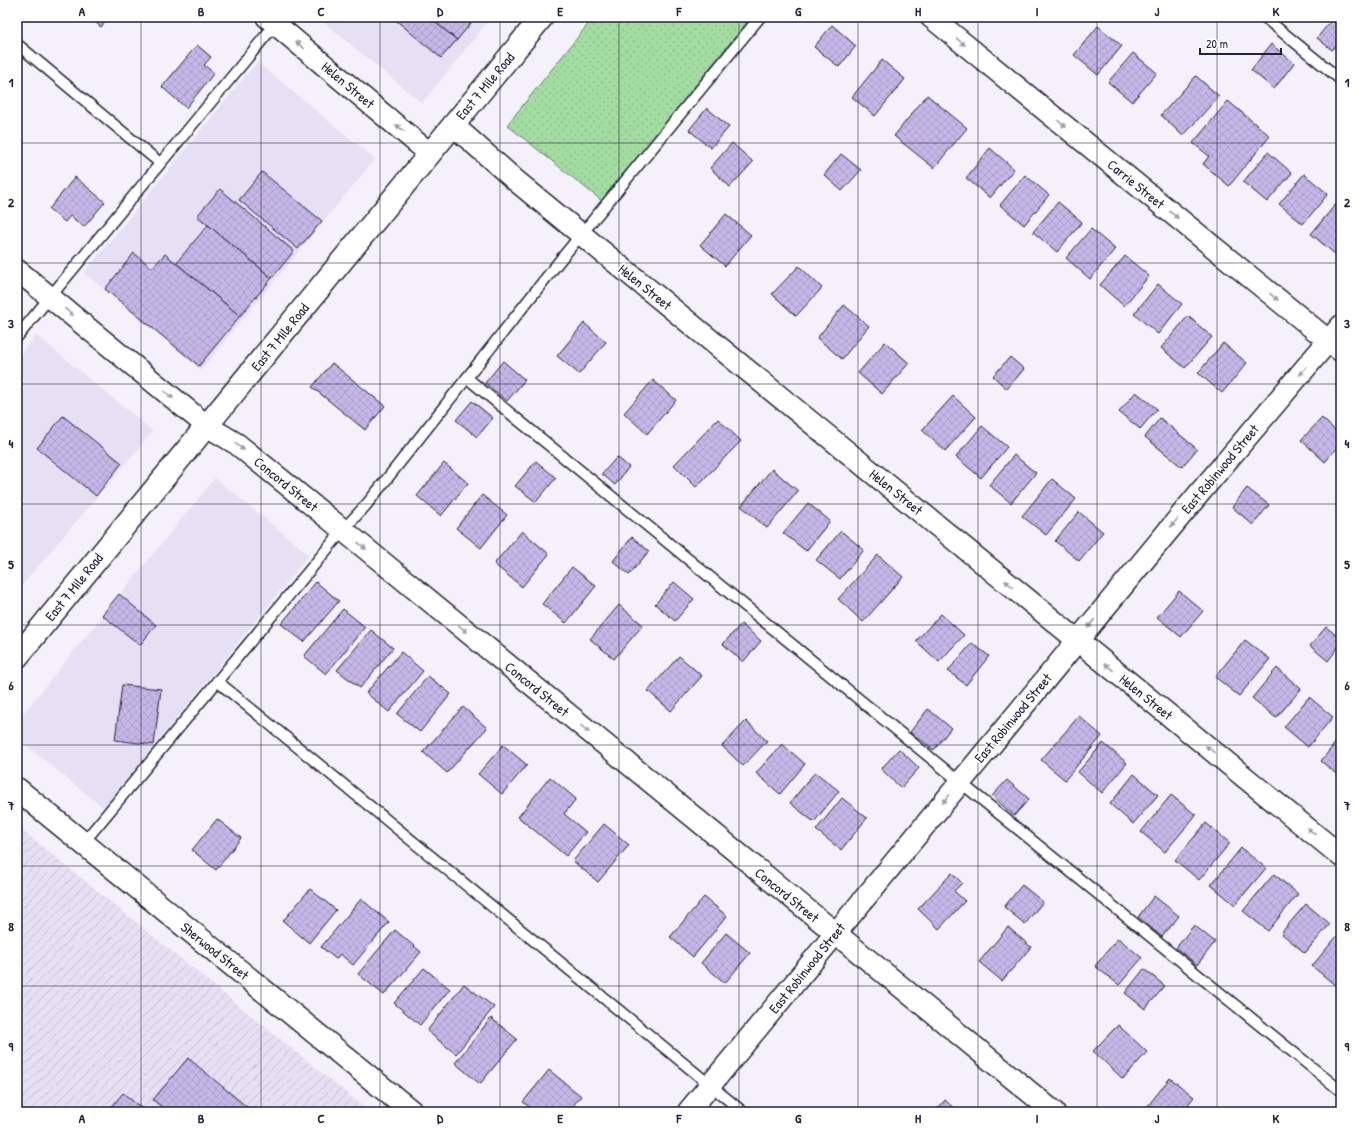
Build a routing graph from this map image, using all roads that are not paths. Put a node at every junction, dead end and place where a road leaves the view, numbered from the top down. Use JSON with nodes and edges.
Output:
{"nodes":[{"id":1,"x":542,"y":17,"type":"edge"},
{"id":2,"x":760,"y":17,"type":"edge"},
{"id":3,"x":931,"y":17,"type":"edge"},
{"id":4,"x":1264,"y":17,"type":"edge"},
{"id":5,"x":274,"y":19,"type":"edge"},
{"id":6,"x":17,"y":44,"type":"edge"},
{"id":7,"x":1341,"y":80,"type":"edge"},
{"id":8,"x":453,"y":125,"type":"junction"},
{"id":9,"x":429,"y":153,"type":"junction"},
{"id":10,"x":160,"y":163,"type":"junction"},
{"id":11,"x":582,"y":235,"type":"junction"},
{"id":12,"x":17,"y":270,"type":"edge"},
{"id":13,"x":50,"y":297,"type":"junction"},
{"id":14,"x":17,"y":337,"type":"edge"},
{"id":15,"x":1337,"y":339,"type":"edge"},
{"id":16,"x":467,"y":378,"type":"junction"},
{"id":17,"x":207,"y":426,"type":"junction"},
{"id":18,"x":343,"y":530,"type":"junction"},
{"id":19,"x":1077,"y":641,"type":"junction"},
{"id":20,"x":17,"y":656,"type":"edge"},
{"id":21,"x":218,"y":681,"type":"junction"},
{"id":22,"x":960,"y":782,"type":"junction"},
{"id":23,"x":17,"y":790,"type":"edge"},
{"id":24,"x":83,"y":843,"type":"junction"},
{"id":25,"x":1341,"y":856,"type":"edge"},
{"id":26,"x":835,"y":934,"type":"junction"},
{"id":27,"x":710,"y":1085,"type":"junction"},
{"id":28,"x":1341,"y":1090,"type":"edge"},
{"id":29,"x":401,"y":1109,"type":"edge"},
{"id":30,"x":688,"y":1112,"type":"edge"},
{"id":31,"x":742,"y":1112,"type":"edge"},
{"id":32,"x":1054,"y":1112,"type":"edge"}],
"edges":[{"from":1,"to":8,"type":"street","name":"East 7 Mile Road"},
{"from":2,"to":11,"type":"lane"},
{"from":3,"to":15,"type":"street","name":"Carrie Street","one_way":true},
{"from":4,"to":7,"type":"lane"},
{"from":9,"to":5,"type":"street","name":"Helen Street","one_way":true},
{"from":5,"to":10,"type":"lane"},
{"from":6,"to":10,"type":"lane"},
{"from":8,"to":9,"type":"street","name":"East 7 Mile Road"},
{"from":8,"to":11,"type":"street","name":"Helen Street"},
{"from":9,"to":17,"type":"street","name":"East 7 Mile Road"},
{"from":10,"to":13,"type":"lane"},
{"from":11,"to":16,"type":"lane"},
{"from":19,"to":11,"type":"street","name":"Helen Street","one_way":true},
{"from":12,"to":13,"type":"street","name":"Concord Street"},
{"from":13,"to":14,"type":"lane"},
{"from":13,"to":17,"type":"street","name":"Concord Street","one_way":true},
{"from":15,"to":19,"type":"street","name":"East Robinwood Street","one_way":true},
{"from":16,"to":18,"type":"lane"},
{"from":16,"to":22,"type":"lane"},
{"from":17,"to":18,"type":"street","name":"Concord Street","one_way":true},
{"from":17,"to":20,"type":"street","name":"East 7 Mile Road"},
{"from":18,"to":21,"type":"lane"},
{"from":18,"to":26,"type":"street","name":"Concord Street","one_way":true},
{"from":19,"to":22,"type":"street","name":"East Robinwood Street"},
{"from":25,"to":19,"type":"street","name":"Helen Street","one_way":true},
{"from":21,"to":24,"type":"lane"},
{"from":21,"to":27,"type":"lane"},
{"from":22,"to":26,"type":"street","name":"East Robinwood Street","one_way":true},
{"from":22,"to":28,"type":"lane"},
{"from":23,"to":24,"type":"street","name":"Sherwood Street"},
{"from":24,"to":29,"type":"street","name":"Sherwood Street"},
{"from":26,"to":27,"type":"street","name":"East Robinwood Street"},
{"from":26,"to":32,"type":"street","name":"Concord Street"},
{"from":27,"to":30,"type":"street","name":"East Robinwood Street"},
{"from":27,"to":31,"type":"lane"}]}
